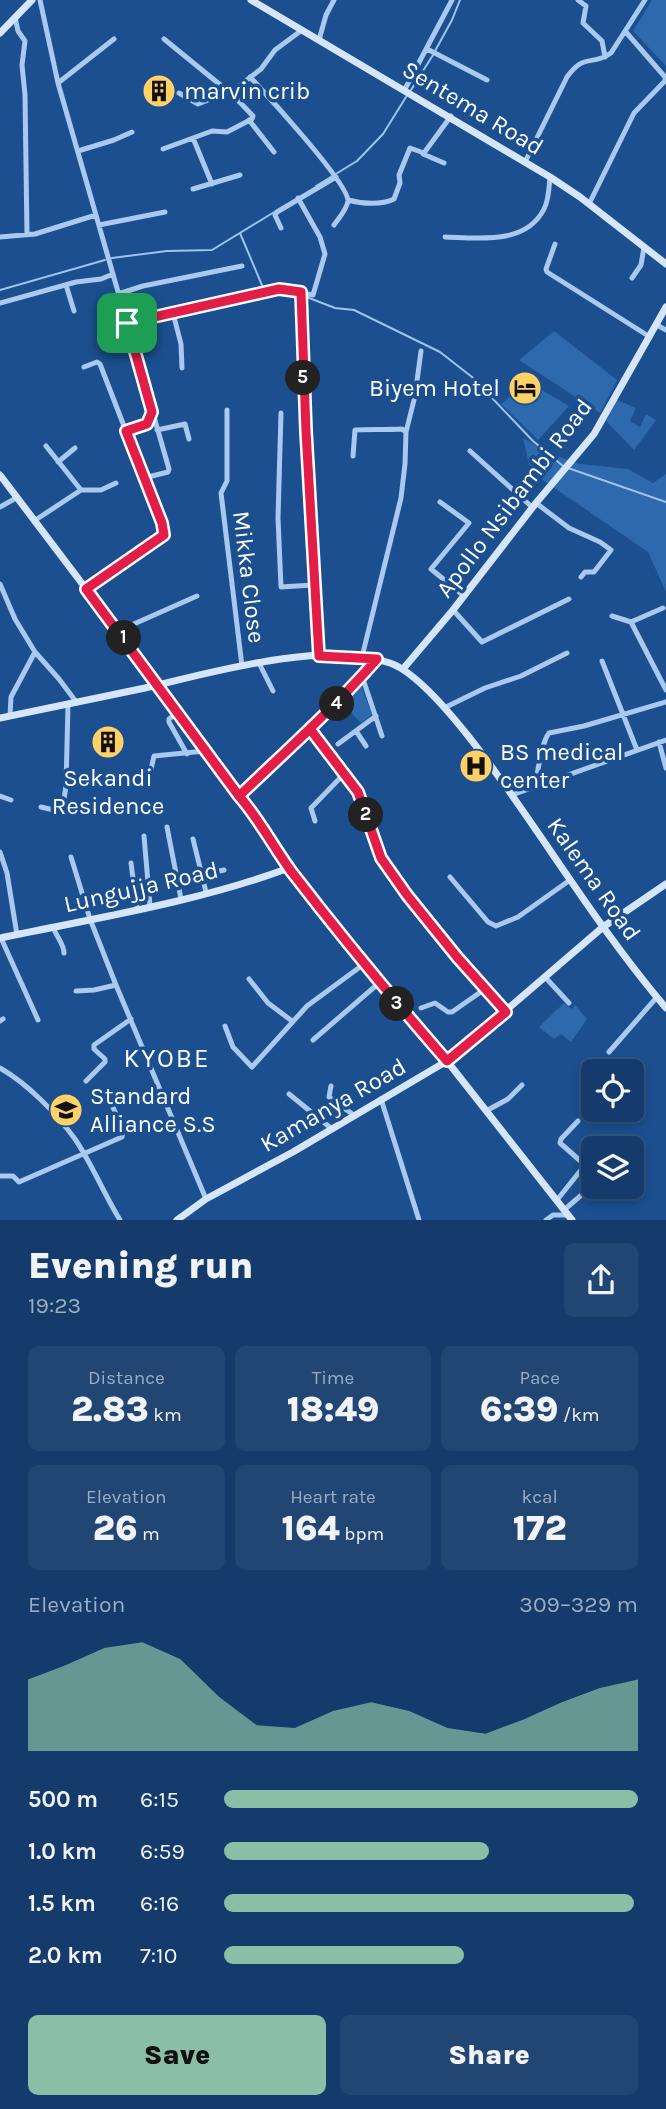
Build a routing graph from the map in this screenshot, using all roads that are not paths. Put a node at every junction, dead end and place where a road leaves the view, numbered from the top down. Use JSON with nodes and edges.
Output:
{"nodes":[{"id":1,"x":32,"y":0,"type":"edge"},
{"id":2,"x":40,"y":0,"type":"edge"},
{"id":3,"x":251,"y":0,"type":"edge"},
{"id":4,"x":334,"y":0,"type":"edge"},
{"id":5,"x":452,"y":0,"type":"edge"},
{"id":6,"x":578,"y":0,"type":"edge"},
{"id":7,"x":645,"y":0,"type":"edge"},
{"id":8,"x":15,"y":17,"type":"junction"},
{"id":9,"x":302,"y":30,"type":"junction"},
{"id":10,"x":625,"y":31,"type":"junction"},
{"id":11,"x":0,"y":33,"type":"edge"},
{"id":12,"x":114,"y":39,"type":"dead end"},
{"id":13,"x":164,"y":39,"type":"dead end"},
{"id":14,"x":318,"y":40,"type":"junction"},
{"id":15,"x":427,"y":50,"type":"junction"},
{"id":16,"x":605,"y":57,"type":"junction"},
{"id":17,"x":250,"y":77,"type":"junction"},
{"id":18,"x":487,"y":80,"type":"dead end"},
{"id":19,"x":58,"y":83,"type":"junction"},
{"id":20,"x":664,"y":86,"type":"edge"},
{"id":21,"x":405,"y":89,"type":"junction"},
{"id":22,"x":230,"y":92,"type":"junction"},
{"id":23,"x":179,"y":93,"type":"dead end"},
{"id":24,"x":451,"y":116,"type":"junction"},
{"id":25,"x":250,"y":120,"type":"junction"},
{"id":26,"x":132,"y":132,"type":"dead end"},
{"id":27,"x":193,"y":138,"type":"junction"},
{"id":28,"x":163,"y":149,"type":"dead end"},
{"id":29,"x":78,"y":151,"type":"junction"},
{"id":30,"x":274,"y":152,"type":"dead end"},
{"id":31,"x":422,"y":154,"type":"junction"},
{"id":32,"x":526,"y":162,"type":"junction"},
{"id":33,"x":444,"y":163,"type":"dead end"},
{"id":34,"x":240,"y":175,"type":"dead end"},
{"id":35,"x":333,"y":175,"type":"junction"},
{"id":36,"x":550,"y":177,"type":"junction"},
{"id":37,"x":212,"y":184,"type":"junction"},
{"id":38,"x":193,"y":189,"type":"dead end"},
{"id":39,"x":298,"y":198,"type":"junction"},
{"id":40,"x":348,"y":200,"type":"junction"},
{"id":41,"x":589,"y":204,"type":"junction"},
{"id":42,"x":165,"y":212,"type":"dead end"},
{"id":43,"x":96,"y":215,"type":"junction"},
{"id":44,"x":99,"y":225,"type":"junction"},
{"id":45,"x":334,"y":225,"type":"dead end"},
{"id":46,"x":281,"y":228,"type":"dead end"},
{"id":47,"x":27,"y":235,"type":"junction"},
{"id":48,"x":0,"y":237,"type":"edge"},
{"id":49,"x":445,"y":237,"type":"dead end"},
{"id":50,"x":555,"y":244,"type":"dead end"},
{"id":51,"x":644,"y":247,"type":"junction"},
{"id":52,"x":666,"y":264,"type":"edge"},
{"id":53,"x":242,"y":266,"type":"dead end"},
{"id":54,"x":113,"y":274,"type":"junction"},
{"id":55,"x":632,"y":278,"type":"dead end"},
{"id":56,"x":66,"y":285,"type":"junction"},
{"id":57,"x":118,"y":293,"type":"junction"},
{"id":58,"x":301,"y":295,"type":"junction"},
{"id":59,"x":0,"y":303,"type":"edge"},
{"id":60,"x":666,"y":307,"type":"edge"},
{"id":61,"x":74,"y":311,"type":"dead end"},
{"id":62,"x":173,"y":313,"type":"junction"},
{"id":63,"x":127,"y":323,"type":"junction"},
{"id":64,"x":657,"y":325,"type":"junction"},
{"id":65,"x":666,"y":330,"type":"edge"},
{"id":66,"x":650,"y":337,"type":"junction"},
{"id":67,"x":421,"y":351,"type":"dead end"},
{"id":68,"x":84,"y":368,"type":"dead end"},
{"id":69,"x":183,"y":369,"type":"dead end"},
{"id":70,"x":227,"y":410,"type":"dead end"},
{"id":71,"x":152,"y":412,"type":"junction"},
{"id":72,"x":281,"y":413,"type":"dead end"},
{"id":73,"x":157,"y":430,"type":"junction"},
{"id":74,"x":126,"y":431,"type":"junction"},
{"id":75,"x":406,"y":432,"type":"junction"},
{"id":76,"x":189,"y":439,"type":"dead end"},
{"id":77,"x":46,"y":446,"type":"dead end"},
{"id":78,"x":75,"y":448,"type":"dead end"},
{"id":79,"x":470,"y":451,"type":"dead end"},
{"id":80,"x":353,"y":456,"type":"dead end"},
{"id":81,"x":58,"y":462,"type":"junction"},
{"id":82,"x":0,"y":475,"type":"edge"},
{"id":83,"x":145,"y":478,"type":"junction"},
{"id":84,"x":116,"y":483,"type":"dead end"},
{"id":85,"x":81,"y":490,"type":"junction"},
{"id":86,"x":16,"y":498,"type":"junction"},
{"id":87,"x":440,"y":502,"type":"dead end"},
{"id":88,"x":534,"y":505,"type":"junction"},
{"id":89,"x":0,"y":507,"type":"edge"},
{"id":90,"x":34,"y":521,"type":"junction"},
{"id":91,"x":581,"y":577,"type":"dead end"},
{"id":92,"x":0,"y":584,"type":"edge"},
{"id":93,"x":313,"y":585,"type":"junction"},
{"id":94,"x":86,"y":589,"type":"junction"},
{"id":95,"x":197,"y":596,"type":"dead end"},
{"id":96,"x":464,"y":596,"type":"junction"},
{"id":97,"x":569,"y":598,"type":"dead end"},
{"id":98,"x":663,"y":608,"type":"dead end"},
{"id":99,"x":453,"y":610,"type":"junction"},
{"id":100,"x":612,"y":616,"type":"dead end"},
{"id":101,"x":631,"y":622,"type":"junction"},
{"id":102,"x":118,"y":631,"type":"junction"},
{"id":103,"x":35,"y":652,"type":"junction"},
{"id":104,"x":567,"y":653,"type":"dead end"},
{"id":105,"x":319,"y":656,"type":"junction"},
{"id":106,"x":362,"y":657,"type":"junction"},
{"id":107,"x":377,"y":659,"type":"junction"},
{"id":108,"x":602,"y":661,"type":"dead end"},
{"id":109,"x":259,"y":663,"type":"junction"},
{"id":110,"x":243,"y":666,"type":"junction"},
{"id":111,"x":404,"y":669,"type":"junction"},
{"id":112,"x":362,"y":676,"type":"junction"},
{"id":113,"x":157,"y":685,"type":"junction"},
{"id":114,"x":666,"y":690,"type":"edge"},
{"id":115,"x":273,"y":691,"type":"dead end"},
{"id":116,"x":666,"y":702,"type":"edge"},
{"id":117,"x":76,"y":703,"type":"junction"},
{"id":118,"x":68,"y":705,"type":"junction"},
{"id":119,"x":444,"y":708,"type":"junction"},
{"id":120,"x":177,"y":713,"type":"junction"},
{"id":121,"x":625,"y":715,"type":"junction"},
{"id":122,"x":376,"y":716,"type":"junction"},
{"id":123,"x":3,"y":719,"type":"edge"},
{"id":124,"x":310,"y":729,"type":"junction"},
{"id":125,"x":356,"y":731,"type":"junction"},
{"id":126,"x":382,"y":736,"type":"dead end"},
{"id":127,"x":663,"y":741,"type":"edge"},
{"id":128,"x":338,"y":744,"type":"dead end"},
{"id":129,"x":366,"y":746,"type":"dead end"},
{"id":130,"x":637,"y":750,"type":"junction"},
{"id":131,"x":205,"y":751,"type":"junction"},
{"id":132,"x":187,"y":754,"type":"junction"},
{"id":133,"x":666,"y":768,"type":"edge"},
{"id":134,"x":344,"y":774,"type":"junction"},
{"id":135,"x":111,"y":782,"type":"dead end"},
{"id":136,"x":535,"y":786,"type":"junction"},
{"id":137,"x":512,"y":795,"type":"junction"},
{"id":138,"x":0,"y":796,"type":"edge"},
{"id":139,"x":239,"y":796,"type":"junction"},
{"id":140,"x":11,"y":800,"type":"dead end"},
{"id":141,"x":41,"y":807,"type":"dead end"},
{"id":142,"x":315,"y":821,"type":"dead end"},
{"id":143,"x":167,"y":827,"type":"dead end"},
{"id":144,"x":144,"y":836,"type":"dead end"},
{"id":145,"x":194,"y":839,"type":"dead end"},
{"id":146,"x":0,"y":852,"type":"edge"},
{"id":147,"x":71,"y":857,"type":"dead end"},
{"id":148,"x":131,"y":863,"type":"dead end"},
{"id":149,"x":289,"y":868,"type":"junction"},
{"id":150,"x":224,"y":870,"type":"dead end"},
{"id":151,"x":202,"y":875,"type":"junction"},
{"id":152,"x":450,"y":877,"type":"dead end"},
{"id":153,"x":570,"y":880,"type":"junction"},
{"id":154,"x":666,"y":884,"type":"edge"},
{"id":155,"x":206,"y":892,"type":"junction"},
{"id":156,"x":181,"y":899,"type":"junction"},
{"id":157,"x":150,"y":906,"type":"junction"},
{"id":158,"x":137,"y":909,"type":"junction"},
{"id":159,"x":90,"y":919,"type":"junction"},
{"id":160,"x":603,"y":926,"type":"junction"},
{"id":161,"x":53,"y":927,"type":"junction"},
{"id":162,"x":17,"y":935,"type":"junction"},
{"id":163,"x":0,"y":938,"type":"edge"},
{"id":164,"x":64,"y":953,"type":"dead end"},
{"id":165,"x":364,"y":964,"type":"junction"},
{"id":166,"x":545,"y":977,"type":"junction"},
{"id":167,"x":249,"y":979,"type":"dead end"},
{"id":168,"x":379,"y":983,"type":"junction"},
{"id":169,"x":116,"y":985,"type":"junction"},
{"id":170,"x":485,"y":989,"type":"junction"},
{"id":171,"x":76,"y":991,"type":"dead end"},
{"id":172,"x":657,"y":997,"type":"junction"},
{"id":173,"x":569,"y":1003,"type":"dead end"},
{"id":174,"x":421,"y":1008,"type":"dead end"},
{"id":175,"x":666,"y":1008,"type":"edge"},
{"id":176,"x":506,"y":1012,"type":"junction"},
{"id":177,"x":131,"y":1019,"type":"junction"},
{"id":178,"x":38,"y":1020,"type":"dead end"},
{"id":179,"x":292,"y":1021,"type":"junction"},
{"id":180,"x":225,"y":1026,"type":"dead end"},
{"id":181,"x":313,"y":1040,"type":"dead end"},
{"id":182,"x":609,"y":1052,"type":"dead end"},
{"id":183,"x":447,"y":1061,"type":"junction"},
{"id":184,"x":0,"y":1068,"type":"edge"},
{"id":185,"x":86,"y":1081,"type":"dead end"},
{"id":186,"x":522,"y":1085,"type":"dead end"},
{"id":187,"x":331,"y":1086,"type":"dead end"},
{"id":188,"x":289,"y":1094,"type":"dead end"},
{"id":189,"x":382,"y":1099,"type":"junction"},
{"id":190,"x":110,"y":1101,"type":"dead end"},
{"id":191,"x":486,"y":1111,"type":"junction"},
{"id":192,"x":355,"y":1116,"type":"junction"},
{"id":193,"x":578,"y":1121,"type":"dead end"},
{"id":194,"x":332,"y":1129,"type":"junction"},
{"id":195,"x":84,"y":1155,"type":"junction"},
{"id":196,"x":0,"y":1176,"type":"edge"},
{"id":197,"x":206,"y":1199,"type":"junction"},
{"id":198,"x":581,"y":1199,"type":"edge"},
{"id":199,"x":557,"y":1200,"type":"junction"},
{"id":200,"x":568,"y":1215,"type":"edge"},
{"id":201,"x":120,"y":1220,"type":"edge"},
{"id":202,"x":177,"y":1220,"type":"edge"},
{"id":203,"x":419,"y":1220,"type":"edge"},
{"id":204,"x":546,"y":1220,"type":"edge"}],
"edges":[{"from":1,"to":8,"type":"street"},
{"from":2,"to":19,"type":"street"},
{"from":3,"to":9,"type":"street","name":"Sentema Road"},
{"from":4,"to":14,"type":"street"},
{"from":5,"to":15,"type":"street"},
{"from":6,"to":16,"type":"street"},
{"from":7,"to":10,"type":"street"},
{"from":8,"to":11,"type":"street"},
{"from":8,"to":47,"type":"street"},
{"from":9,"to":14,"type":"street","name":"Sentema Road"},
{"from":9,"to":17,"type":"street"},
{"from":10,"to":16,"type":"street"},
{"from":10,"to":20,"type":"street"},
{"from":12,"to":19,"type":"street"},
{"from":13,"to":22,"type":"street"},
{"from":14,"to":21,"type":"street","name":"Sentema Road"},
{"from":15,"to":18,"type":"street"},
{"from":15,"to":21,"type":"street"},
{"from":16,"to":32,"type":"street"},
{"from":17,"to":22,"type":"street"},
{"from":17,"to":35,"type":"street"},
{"from":19,"to":29,"type":"street"},
{"from":20,"to":41,"type":"street"},
{"from":21,"to":24,"type":"street","name":"Sentema Road"},
{"from":22,"to":23,"type":"street"},
{"from":22,"to":25,"type":"street"},
{"from":24,"to":31,"type":"street"},
{"from":24,"to":32,"type":"street","name":"Sentema Road"},
{"from":25,"to":27,"type":"street"},
{"from":25,"to":30,"type":"street"},
{"from":26,"to":29,"type":"street"},
{"from":27,"to":28,"type":"street"},
{"from":27,"to":37,"type":"street"},
{"from":29,"to":43,"type":"street"},
{"from":31,"to":33,"type":"street"},
{"from":31,"to":40,"type":"street"},
{"from":32,"to":36,"type":"street","name":"Sentema Road"},
{"from":34,"to":37,"type":"street"},
{"from":35,"to":39,"type":"street"},
{"from":35,"to":40,"type":"street"},
{"from":36,"to":41,"type":"street","name":"Sentema Road"},
{"from":36,"to":49,"type":"street"},
{"from":37,"to":38,"type":"street"},
{"from":39,"to":46,"type":"street"},
{"from":39,"to":58,"type":"street"},
{"from":40,"to":45,"type":"street"},
{"from":41,"to":51,"type":"street","name":"Sentema Road"},
{"from":42,"to":44,"type":"street"},
{"from":43,"to":44,"type":"street"},
{"from":43,"to":47,"type":"street"},
{"from":44,"to":54,"type":"street"},
{"from":47,"to":48,"type":"street"},
{"from":50,"to":66,"type":"street"},
{"from":51,"to":52,"type":"street","name":"Sentema Road"},
{"from":51,"to":55,"type":"street"},
{"from":53,"to":57,"type":"street"},
{"from":54,"to":56,"type":"street"},
{"from":54,"to":57,"type":"street"},
{"from":56,"to":59,"type":"street"},
{"from":56,"to":61,"type":"street"},
{"from":57,"to":63,"type":"street"},
{"from":58,"to":62,"type":"street"},
{"from":58,"to":93,"type":"street"},
{"from":60,"to":64,"type":"street","name":"Apollo Nsibambi Road"},
{"from":62,"to":63,"type":"street"},
{"from":62,"to":69,"type":"street"},
{"from":63,"to":71,"type":"street"},
{"from":64,"to":65,"type":"street"},
{"from":64,"to":66,"type":"street","name":"Apollo Nsibambi Road"},
{"from":66,"to":88,"type":"street","name":"Apollo Nsibambi Road"},
{"from":67,"to":75,"type":"street"},
{"from":68,"to":74,"type":"street"},
{"from":70,"to":110,"type":"street","name":"Mikka Close"},
{"from":71,"to":73,"type":"street"},
{"from":71,"to":74,"type":"street"},
{"from":72,"to":93,"type":"street"},
{"from":73,"to":76,"type":"street"},
{"from":73,"to":83,"type":"street"},
{"from":74,"to":83,"type":"street"},
{"from":75,"to":80,"type":"street"},
{"from":75,"to":106,"type":"street"},
{"from":77,"to":81,"type":"street"},
{"from":78,"to":81,"type":"street"},
{"from":79,"to":88,"type":"street"},
{"from":81,"to":85,"type":"street"},
{"from":82,"to":86,"type":"street"},
{"from":83,"to":94,"type":"street"},
{"from":84,"to":85,"type":"street"},
{"from":85,"to":90,"type":"street"},
{"from":86,"to":89,"type":"street"},
{"from":86,"to":90,"type":"street"},
{"from":87,"to":96,"type":"street"},
{"from":88,"to":91,"type":"street"},
{"from":88,"to":96,"type":"street","name":"Apollo Nsibambi Road"},
{"from":90,"to":94,"type":"street"},
{"from":92,"to":103,"type":"street"},
{"from":93,"to":105,"type":"street"},
{"from":94,"to":102,"type":"street"},
{"from":95,"to":102,"type":"street"},
{"from":96,"to":99,"type":"street","name":"Apollo Nsibambi Road"},
{"from":97,"to":99,"type":"street"},
{"from":98,"to":101,"type":"street"},
{"from":99,"to":111,"type":"street","name":"Apollo Nsibambi Road"},
{"from":100,"to":101,"type":"street"},
{"from":101,"to":114,"type":"street"},
{"from":102,"to":113,"type":"street"},
{"from":103,"to":117,"type":"street"},
{"from":103,"to":123,"type":"street"},
{"from":104,"to":119,"type":"street"},
{"from":105,"to":106,"type":"street","name":"Kalema Road"},
{"from":105,"to":109,"type":"street","name":"Kalema Road"},
{"from":106,"to":107,"type":"street","name":"Kalema Road"},
{"from":107,"to":111,"type":"street","name":"Kalema Road"},
{"from":107,"to":112,"type":"street"},
{"from":108,"to":121,"type":"street"},
{"from":109,"to":110,"type":"street","name":"Kalema Road"},
{"from":109,"to":115,"type":"street"},
{"from":110,"to":113,"type":"street","name":"Kalema Road"},
{"from":111,"to":119,"type":"street","name":"Kalema Road"},
{"from":112,"to":122,"type":"street"},
{"from":112,"to":124,"type":"street"},
{"from":113,"to":117,"type":"street","name":"Kalema Road"},
{"from":113,"to":120,"type":"street"},
{"from":116,"to":121,"type":"street"},
{"from":117,"to":118,"type":"street","name":"Kalema Road"},
{"from":118,"to":123,"type":"street","name":"Kalema Road"},
{"from":118,"to":141,"type":"street"},
{"from":119,"to":137,"type":"street","name":"Kalema Road"},
{"from":120,"to":131,"type":"street"},
{"from":120,"to":132,"type":"street"},
{"from":121,"to":130,"type":"street"},
{"from":121,"to":136,"type":"street"},
{"from":122,"to":125,"type":"street"},
{"from":122,"to":126,"type":"street"},
{"from":124,"to":134,"type":"street"},
{"from":124,"to":139,"type":"street"},
{"from":125,"to":128,"type":"street"},
{"from":125,"to":129,"type":"street"},
{"from":127,"to":130,"type":"street"},
{"from":127,"to":133,"type":"street"},
{"from":130,"to":136,"type":"street"},
{"from":131,"to":132,"type":"street"},
{"from":131,"to":139,"type":"street"},
{"from":132,"to":135,"type":"street"},
{"from":134,"to":142,"type":"street"},
{"from":134,"to":170,"type":"street"},
{"from":136,"to":137,"type":"street"},
{"from":137,"to":153,"type":"street","name":"Kalema Road"},
{"from":138,"to":140,"type":"street"},
{"from":139,"to":149,"type":"street"},
{"from":143,"to":156,"type":"street"},
{"from":144,"to":157,"type":"street"},
{"from":145,"to":151,"type":"street"},
{"from":146,"to":162,"type":"street"},
{"from":147,"to":159,"type":"street"},
{"from":148,"to":158,"type":"street"},
{"from":149,"to":155,"type":"street","name":"Lungujja Road"},
{"from":149,"to":165,"type":"street"},
{"from":150,"to":151,"type":"street"},
{"from":151,"to":155,"type":"street"},
{"from":152,"to":153,"type":"street"},
{"from":153,"to":160,"type":"street","name":"Kalema Road"},
{"from":154,"to":160,"type":"street","name":"Kamanya Road"},
{"from":155,"to":156,"type":"street","name":"Lungujja Road"},
{"from":156,"to":157,"type":"street","name":"Lungujja Road"},
{"from":157,"to":158,"type":"street","name":"Lungujja Road"},
{"from":158,"to":159,"type":"street","name":"Lungujja Road"},
{"from":159,"to":161,"type":"street","name":"Lungujja Road"},
{"from":159,"to":169,"type":"street"},
{"from":160,"to":166,"type":"street","name":"Kamanya Road"},
{"from":160,"to":172,"type":"street","name":"Kalema Road"},
{"from":161,"to":162,"type":"street","name":"Lungujja Road"},
{"from":161,"to":164,"type":"street"},
{"from":162,"to":163,"type":"street","name":"Lungujja Road"},
{"from":163,"to":178,"type":"street"},
{"from":165,"to":168,"type":"street"},
{"from":165,"to":179,"type":"street"},
{"from":166,"to":173,"type":"street"},
{"from":166,"to":176,"type":"street","name":"Kamanya Road"},
{"from":167,"to":179,"type":"street"},
{"from":168,"to":181,"type":"street"},
{"from":168,"to":183,"type":"street"},
{"from":169,"to":171,"type":"street"},
{"from":169,"to":177,"type":"street"},
{"from":170,"to":174,"type":"street"},
{"from":170,"to":176,"type":"street"},
{"from":172,"to":175,"type":"street","name":"Kalema Road"},
{"from":172,"to":182,"type":"street"},
{"from":176,"to":183,"type":"street","name":"Kamanya Road"},
{"from":177,"to":185,"type":"street"},
{"from":177,"to":197,"type":"street"},
{"from":179,"to":180,"type":"street"},
{"from":183,"to":189,"type":"street","name":"Kamanya Road"},
{"from":183,"to":191,"type":"street"},
{"from":184,"to":195,"type":"street"},
{"from":186,"to":191,"type":"street"},
{"from":187,"to":192,"type":"street"},
{"from":188,"to":194,"type":"street"},
{"from":189,"to":192,"type":"street","name":"Kamanya Road"},
{"from":189,"to":203,"type":"street"},
{"from":190,"to":195,"type":"street"},
{"from":191,"to":199,"type":"street"},
{"from":192,"to":194,"type":"street","name":"Kamanya Road"},
{"from":193,"to":199,"type":"street"},
{"from":194,"to":197,"type":"street","name":"Kamanya Road"},
{"from":195,"to":196,"type":"street"},
{"from":195,"to":201,"type":"street"},
{"from":197,"to":202,"type":"street","name":"Kamanya Road"},
{"from":198,"to":200,"type":"street"},
{"from":199,"to":200,"type":"street"},
{"from":200,"to":204,"type":"street"}]}
